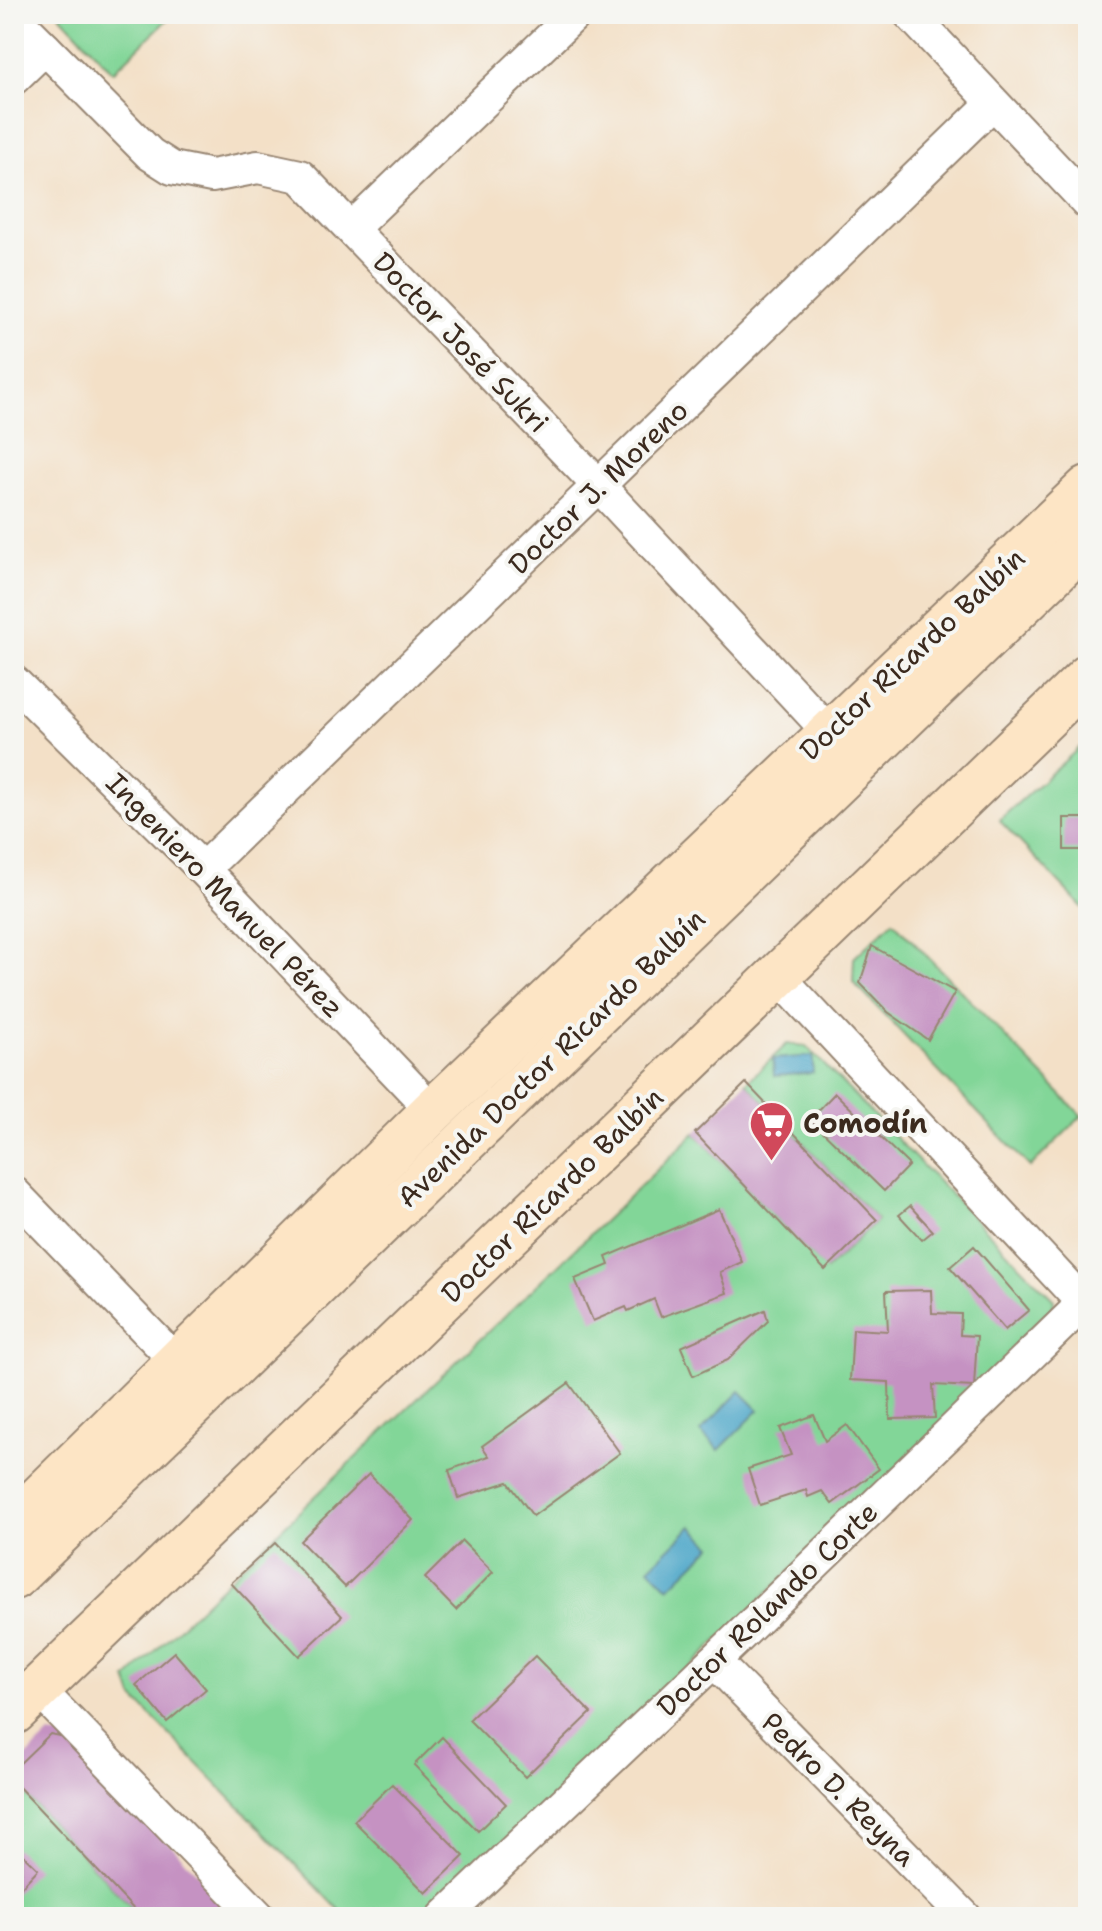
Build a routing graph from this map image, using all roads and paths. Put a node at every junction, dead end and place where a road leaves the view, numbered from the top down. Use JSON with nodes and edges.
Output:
{"nodes":[{"id":1,"x":575,"y":14,"type":"edge"},
{"id":2,"x":910,"y":14,"type":"edge"},
{"id":3,"x":14,"y":17,"type":"edge"},
{"id":4,"x":45,"y":48,"type":"junction"},
{"id":5,"x":14,"y":78,"type":"edge"},
{"id":6,"x":992,"y":104,"type":"junction"},
{"id":7,"x":1088,"y":203,"type":"edge"},
{"id":8,"x":352,"y":228,"type":"junction"},
{"id":9,"x":600,"y":487,"type":"junction"},
{"id":10,"x":1088,"y":488,"type":"edge"},
{"id":11,"x":1088,"y":540,"type":"edge"},
{"id":12,"x":1088,"y":582,"type":"edge"},
{"id":13,"x":1088,"y":677,"type":"edge"},
{"id":14,"x":14,"y":682,"type":"edge"},
{"id":15,"x":829,"y":732,"type":"junction"},
{"id":16,"x":203,"y":869,"type":"junction"},
{"id":17,"x":779,"y":977,"type":"junction"},
{"id":18,"x":433,"y":1111,"type":"junction"},
{"id":19,"x":14,"y":1193,"type":"edge"},
{"id":20,"x":1086,"y":1303,"type":"edge"},
{"id":21,"x":177,"y":1362,"type":"junction"},
{"id":22,"x":14,"y":1523,"type":"edge"},
{"id":23,"x":14,"y":1577,"type":"edge"},
{"id":24,"x":14,"y":1612,"type":"edge"},
{"id":25,"x":714,"y":1661,"type":"junction"},
{"id":26,"x":26,"y":1701,"type":"edge"},
{"id":27,"x":259,"y":1917,"type":"edge"},
{"id":28,"x":444,"y":1917,"type":"edge"},
{"id":29,"x":965,"y":1917,"type":"edge"}],
"edges":[{"from":1,"to":8,"type":"street"},
{"from":2,"to":6,"type":"street"},
{"from":3,"to":4,"type":"street","name":"Doctor José Sukri"},
{"from":4,"to":5,"type":"street"},
{"from":4,"to":8,"type":"street","name":"Doctor José Sukri"},
{"from":6,"to":7,"type":"street"},
{"from":6,"to":9,"type":"street","name":"Doctor J. Moreno"},
{"from":8,"to":9,"type":"street","name":"Doctor José Sukri"},
{"from":9,"to":15,"type":"street","name":"Doctor José Sukri"},
{"from":9,"to":16,"type":"street","name":"Doctor J. Moreno"},
{"from":10,"to":15,"type":"main road","name":"Doctor Ricardo Balbín"},
{"from":11,"to":23,"type":"main road","name":"Avenida Doctor Ricardo Balbín"},
{"from":12,"to":24,"type":"main road","name":"Avenida Doctor Ricardo Balbín"},
{"from":13,"to":17,"type":"main road","name":"Doctor Ricardo Balbín"},
{"from":14,"to":16,"type":"street","name":"Ingeniero Manuel Pérez"},
{"from":15,"to":18,"type":"main road","name":"Doctor Ricardo Balbín"},
{"from":16,"to":18,"type":"street","name":"Ingeniero Manuel Pérez"},
{"from":17,"to":20,"type":"street"},
{"from":17,"to":26,"type":"main road","name":"Doctor Ricardo Balbín"},
{"from":18,"to":21,"type":"main road","name":"Doctor Ricardo Balbín"},
{"from":19,"to":21,"type":"street"},
{"from":20,"to":25,"type":"street","name":"Doctor Rolando Corte"},
{"from":21,"to":22,"type":"main road","name":"Doctor Ricardo Balbín"},
{"from":25,"to":28,"type":"street","name":"Doctor Rolando Corte"},
{"from":25,"to":29,"type":"street","name":"Pedro D. Reyna"},
{"from":26,"to":27,"type":"street"}]}
